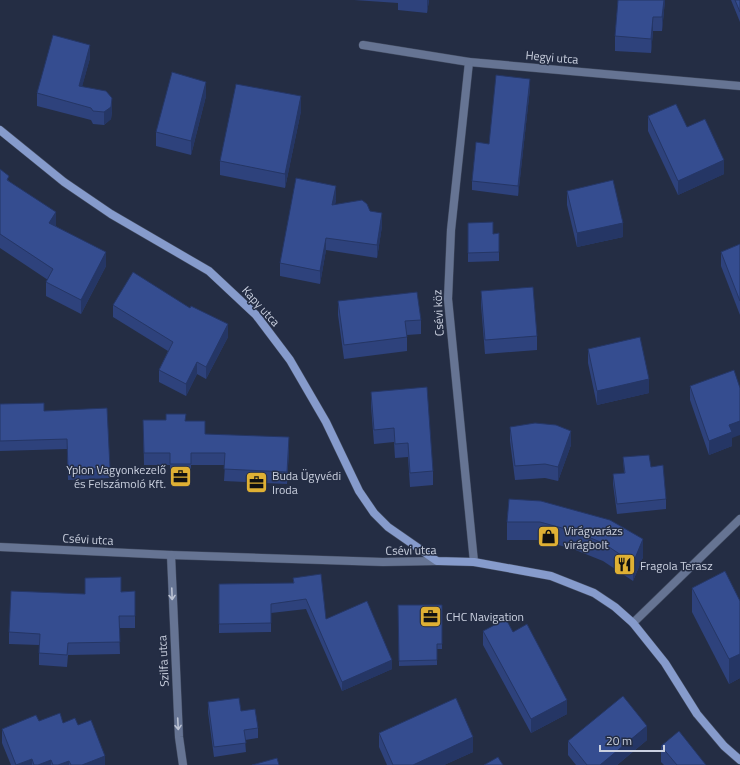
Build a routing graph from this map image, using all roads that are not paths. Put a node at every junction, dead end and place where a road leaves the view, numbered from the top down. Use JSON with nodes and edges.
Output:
{"nodes":[{"id":1,"x":364,"y":45,"type":"dead end"},
{"id":2,"x":469,"y":62,"type":"junction"},
{"id":3,"x":740,"y":86,"type":"edge"},
{"id":4,"x":0,"y":130,"type":"edge"},
{"id":5,"x":740,"y":519,"type":"edge"},
{"id":6,"x":0,"y":546,"type":"edge"},
{"id":7,"x":171,"y":555,"type":"junction"},
{"id":8,"x":437,"y":561,"type":"junction"},
{"id":9,"x":474,"y":562,"type":"junction"},
{"id":10,"x":633,"y":623,"type":"junction"},
{"id":11,"x":740,"y":760,"type":"edge"},
{"id":12,"x":183,"y":765,"type":"edge"}],
"edges":[{"from":1,"to":2,"type":"street","name":"Hegyi utca"},
{"from":2,"to":3,"type":"street","name":"Hegyi utca"},
{"from":2,"to":9,"type":"street","name":"Csévi köz"},
{"from":4,"to":8,"type":"street","name":"Kapy utca"},
{"from":5,"to":10,"type":"street"},
{"from":6,"to":7,"type":"street","name":"Csévi utca"},
{"from":7,"to":8,"type":"street","name":"Csévi utca"},
{"from":7,"to":12,"type":"street","name":"Szilfa utca","one_way":true},
{"from":8,"to":9,"type":"street","name":"Csévi utca"},
{"from":9,"to":10,"type":"street","name":"Csévi utca"},
{"from":10,"to":11,"type":"street","name":"Csévi utca"}]}
